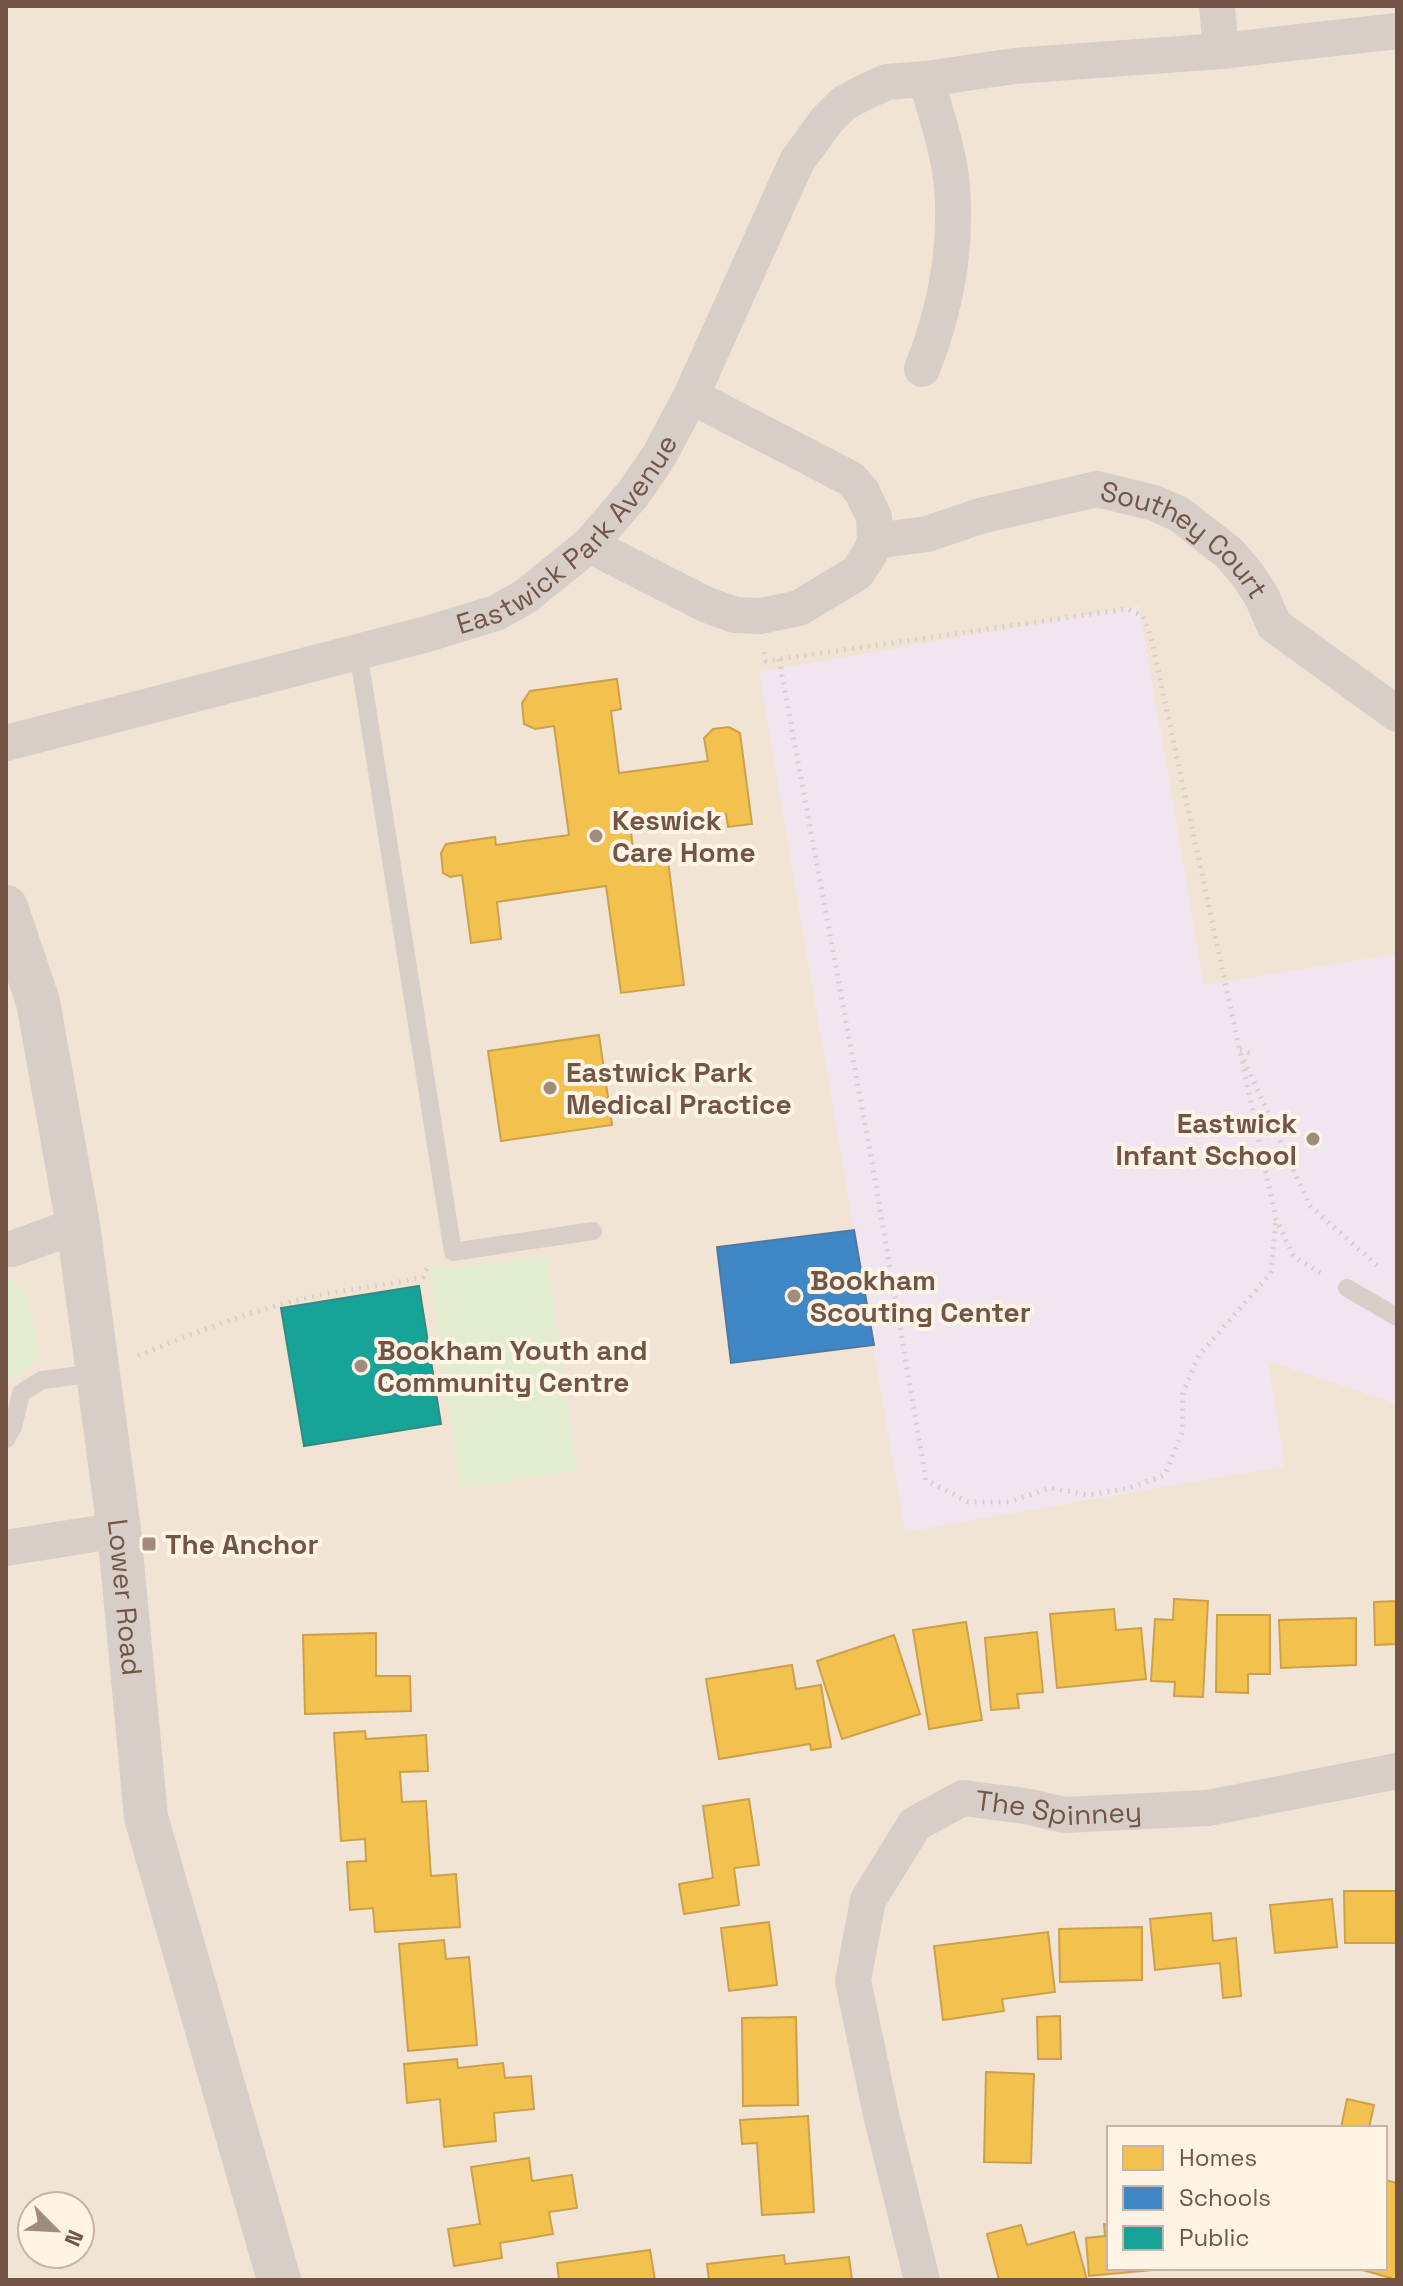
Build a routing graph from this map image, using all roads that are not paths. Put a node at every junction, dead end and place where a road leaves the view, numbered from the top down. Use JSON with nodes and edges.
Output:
{"nodes":[{"id":1,"x":1217,"y":6,"type":"edge"},
{"id":2,"x":1397,"y":31,"type":"edge"},
{"id":3,"x":1221,"y":51,"type":"junction"},
{"id":4,"x":926,"y":79,"type":"junction"},
{"id":5,"x":922,"y":369,"type":"dead end"},
{"id":6,"x":691,"y":396,"type":"junction"},
{"id":7,"x":875,"y":541,"type":"junction"},
{"id":8,"x":589,"y":545,"type":"junction"},
{"id":9,"x":358,"y":651,"type":"junction"},
{"id":10,"x":1397,"y":714,"type":"edge"},
{"id":11,"x":6,"y":743,"type":"edge"},
{"id":12,"x":6,"y":907,"type":"edge"},
{"id":13,"x":78,"y":1225,"type":"junction"},
{"id":14,"x":593,"y":1231,"type":"dead end"},
{"id":15,"x":6,"y":1249,"type":"edge"},
{"id":16,"x":1347,"y":1288,"type":"road end"},
{"id":17,"x":1397,"y":1317,"type":"edge"},
{"id":18,"x":97,"y":1373,"type":"junction"},
{"id":19,"x":6,"y":1439,"type":"edge"},
{"id":20,"x":119,"y":1530,"type":"junction"},
{"id":21,"x":6,"y":1548,"type":"edge"},
{"id":22,"x":1397,"y":1771,"type":"edge"},
{"id":23,"x":279,"y":2280,"type":"edge"},
{"id":24,"x":922,"y":2280,"type":"edge"}],
"edges":[{"from":1,"to":3,"type":"street"},
{"from":2,"to":3,"type":"street","name":"Eastwick Park Avenue"},
{"from":3,"to":4,"type":"street","name":"Eastwick Park Avenue"},
{"from":4,"to":5,"type":"street"},
{"from":4,"to":6,"type":"street","name":"Eastwick Park Avenue"},
{"from":6,"to":7,"type":"street"},
{"from":6,"to":8,"type":"street","name":"Eastwick Park Avenue"},
{"from":7,"to":8,"type":"street"},
{"from":7,"to":10,"type":"street","name":"Southey Court"},
{"from":8,"to":9,"type":"street","name":"Eastwick Park Avenue"},
{"from":9,"to":11,"type":"street","name":"Eastwick Park Avenue"},
{"from":9,"to":14,"type":"lane"},
{"from":12,"to":13,"type":"street","name":"Lower Road"},
{"from":13,"to":15,"type":"street"},
{"from":13,"to":18,"type":"street","name":"Lower Road"},
{"from":16,"to":17,"type":"lane"},
{"from":18,"to":19,"type":"lane"},
{"from":18,"to":20,"type":"street","name":"Lower Road"},
{"from":20,"to":21,"type":"street"},
{"from":20,"to":23,"type":"street","name":"Lower Road"},
{"from":22,"to":24,"type":"street","name":"The Spinney"}]}
